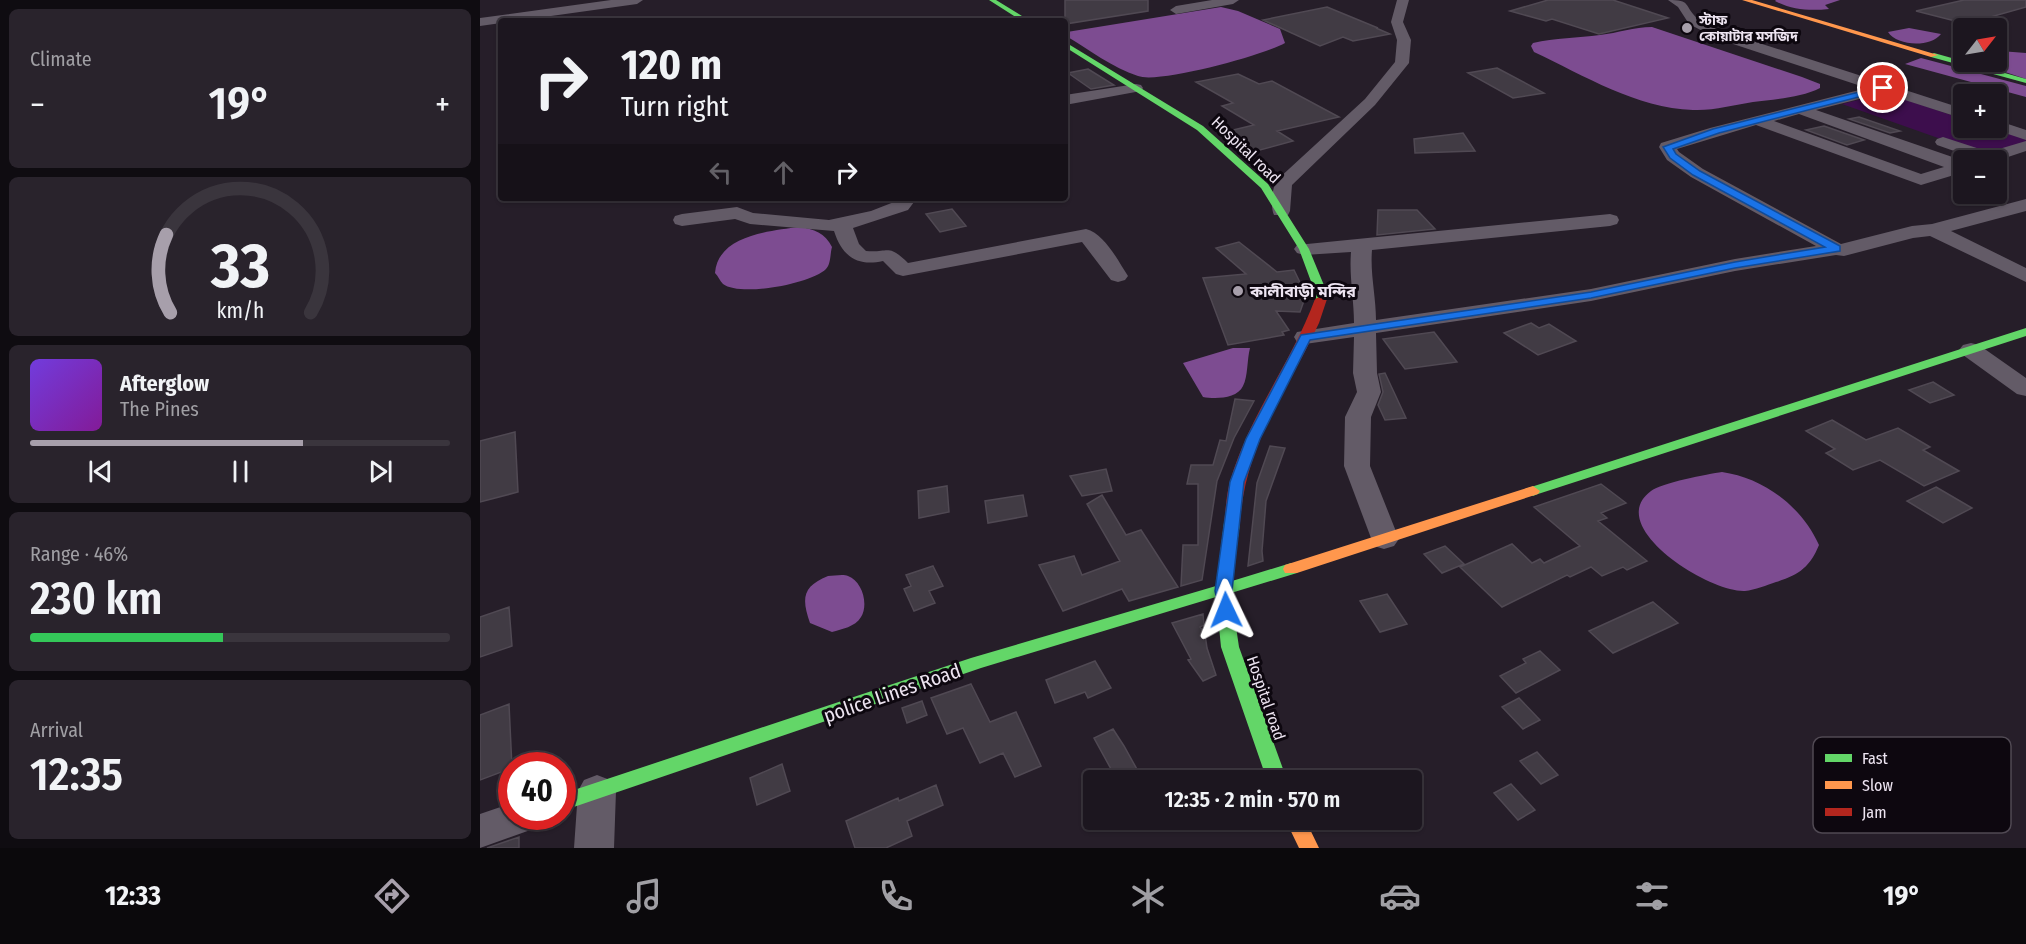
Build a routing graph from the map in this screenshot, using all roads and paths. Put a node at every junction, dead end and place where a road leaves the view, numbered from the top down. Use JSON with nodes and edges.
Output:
{"nodes":[{"id":1,"x":637,"y":0,"type":"edge"},
{"id":2,"x":992,"y":0,"type":"edge"},
{"id":3,"x":1233,"y":0,"type":"edge"},
{"id":4,"x":1403,"y":0,"type":"edge"},
{"id":5,"x":1674,"y":0,"type":"edge"},
{"id":6,"x":1745,"y":0,"type":"edge"},
{"id":7,"x":1176,"y":10,"type":"dead end"},
{"id":8,"x":509,"y":18,"type":"edge"},
{"id":9,"x":1022,"y":18,"type":"edge"},
{"id":10,"x":498,"y":19,"type":"edge"},
{"id":11,"x":480,"y":22,"type":"edge"},
{"id":12,"x":1068,"y":46,"type":"edge"},
{"id":13,"x":2026,"y":81,"type":"edge"},
{"id":14,"x":1136,"y":88,"type":"junction"},
{"id":15,"x":1883,"y":88,"type":"junction"},
{"id":16,"x":1068,"y":99,"type":"edge"},
{"id":17,"x":1829,"y":102,"type":"junction"},
{"id":18,"x":1801,"y":110,"type":"junction"},
{"id":19,"x":1953,"y":110,"type":"edge"},
{"id":20,"x":1861,"y":113,"type":"dead end"},
{"id":21,"x":1759,"y":120,"type":"junction"},
{"id":22,"x":2007,"y":129,"type":"edge"},
{"id":23,"x":2026,"y":135,"type":"edge"},
{"id":24,"x":1925,"y":136,"type":"dead end"},
{"id":25,"x":2026,"y":146,"type":"edge"},
{"id":26,"x":1962,"y":150,"type":"edge"},
{"id":27,"x":2007,"y":152,"type":"edge"},
{"id":28,"x":1953,"y":164,"type":"edge"},
{"id":29,"x":1953,"y":170,"type":"edge"},
{"id":30,"x":905,"y":201,"type":"edge"},
{"id":31,"x":2026,"y":205,"type":"edge"},
{"id":32,"x":1281,"y":211,"type":"junction"},
{"id":33,"x":682,"y":220,"type":"dead end"},
{"id":34,"x":1610,"y":220,"type":"dead end"},
{"id":35,"x":842,"y":225,"type":"junction"},
{"id":36,"x":1933,"y":230,"type":"junction"},
{"id":37,"x":1359,"y":246,"type":"junction"},
{"id":38,"x":1309,"y":249,"type":"junction"},
{"id":39,"x":1836,"y":249,"type":"junction"},
{"id":40,"x":1118,"y":276,"type":"dead end"},
{"id":41,"x":2026,"y":276,"type":"edge"},
{"id":42,"x":1365,"y":330,"type":"junction"},
{"id":43,"x":2026,"y":333,"type":"edge"},
{"id":44,"x":1305,"y":338,"type":"junction"},
{"id":45,"x":1971,"y":350,"type":"junction"},
{"id":46,"x":2026,"y":389,"type":"edge"},
{"id":47,"x":1384,"y":539,"type":"junction"},
{"id":48,"x":1223,"y":591,"type":"junction"},
{"id":49,"x":1273,"y":770,"type":"edge"},
{"id":50,"x":580,"y":797,"type":"edge"},
{"id":51,"x":498,"y":825,"type":"edge"},
{"id":52,"x":1300,"y":830,"type":"edge"},
{"id":53,"x":480,"y":831,"type":"edge"},
{"id":54,"x":594,"y":848,"type":"edge"},
{"id":55,"x":1309,"y":848,"type":"edge"}],
"edges":[{"from":1,"to":8,"type":"street"},
{"from":2,"to":9,"type":"street"},
{"from":3,"to":7,"type":"street"},
{"from":4,"to":32,"type":"street"},
{"from":5,"to":15,"type":"street"},
{"from":6,"to":13,"type":"street"},
{"from":10,"to":11,"type":"street"},
{"from":12,"to":14,"type":"street","name":"Hospital road"},
{"from":14,"to":16,"type":"street"},
{"from":14,"to":32,"type":"street","name":"Hospital road"},
{"from":15,"to":17,"type":"street"},
{"from":15,"to":19,"type":"street"},
{"from":17,"to":18,"type":"street"},
{"from":17,"to":20,"type":"street"},
{"from":18,"to":21,"type":"street"},
{"from":18,"to":28,"type":"street"},
{"from":21,"to":29,"type":"street"},
{"from":21,"to":39,"type":"street"},
{"from":22,"to":23,"type":"street"},
{"from":24,"to":26,"type":"street"},
{"from":25,"to":27,"type":"street"},
{"from":30,"to":35,"type":"street"},
{"from":31,"to":36,"type":"street"},
{"from":32,"to":38,"type":"street","name":"Hospital road"},
{"from":33,"to":35,"type":"street"},
{"from":34,"to":37,"type":"street"},
{"from":35,"to":40,"type":"street"},
{"from":36,"to":39,"type":"street"},
{"from":36,"to":41,"type":"street"},
{"from":37,"to":38,"type":"street"},
{"from":37,"to":42,"type":"street"},
{"from":38,"to":44,"type":"street","name":"Hospital road"},
{"from":39,"to":42,"type":"street"},
{"from":42,"to":44,"type":"street"},
{"from":42,"to":47,"type":"street"},
{"from":43,"to":45,"type":"street","name":"police Lines Road"},
{"from":44,"to":48,"type":"street","name":"Hospital road"},
{"from":45,"to":46,"type":"street"},
{"from":45,"to":47,"type":"street","name":"police Lines Road"},
{"from":47,"to":48,"type":"street","name":"police Lines Road"},
{"from":48,"to":49,"type":"street","name":"Hospital road"},
{"from":48,"to":50,"type":"street","name":"police Lines Road"},
{"from":50,"to":54,"type":"street"},
{"from":51,"to":53,"type":"street"},
{"from":52,"to":55,"type":"street"}]}
